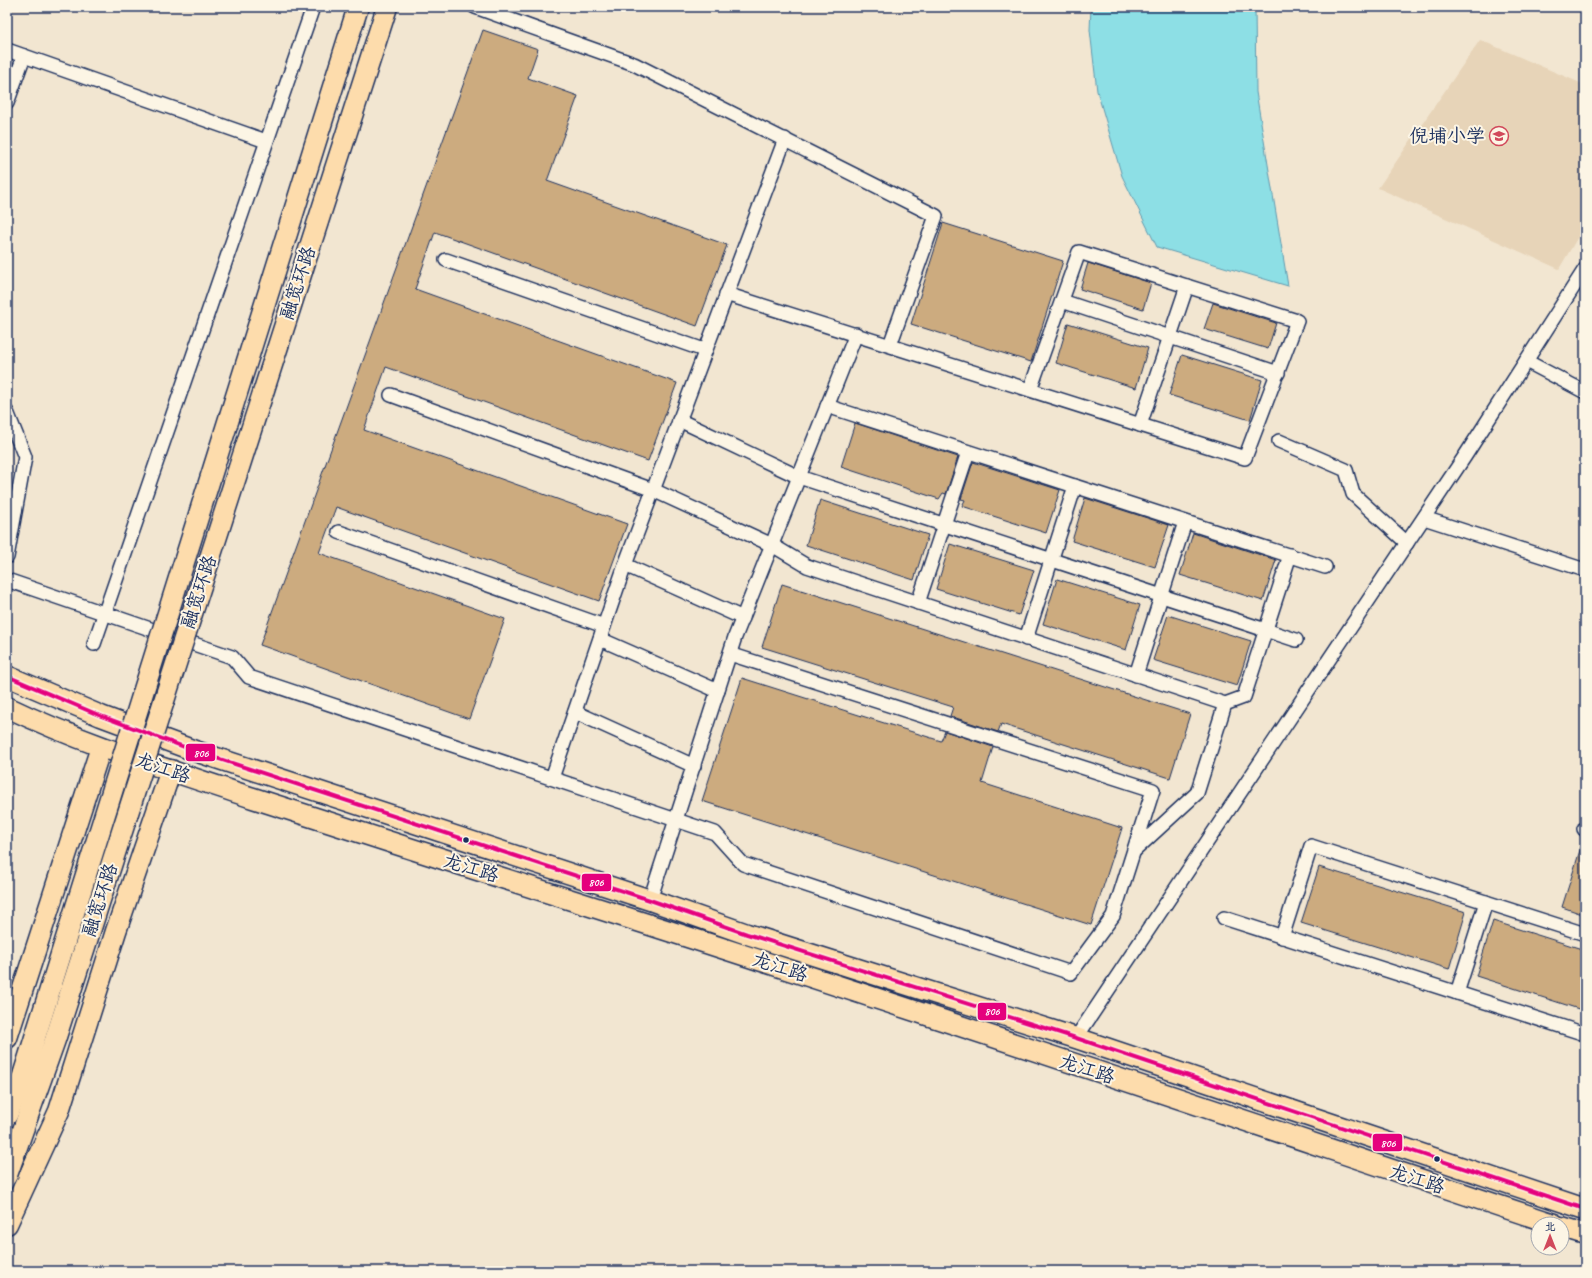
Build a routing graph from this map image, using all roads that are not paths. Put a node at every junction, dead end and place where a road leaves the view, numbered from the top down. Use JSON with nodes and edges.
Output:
{"nodes":[{"id":1,"x":313,"y":7,"type":"edge"},
{"id":2,"x":358,"y":7,"type":"edge"},
{"id":3,"x":387,"y":7,"type":"edge"},
{"id":4,"x":475,"y":7,"type":"edge"},
{"id":5,"x":7,"y":50,"type":"edge"},
{"id":6,"x":24,"y":56,"type":"junction"},
{"id":7,"x":7,"y":103,"type":"edge"},
{"id":8,"x":785,"y":138,"type":"junction"},
{"id":9,"x":266,"y":141,"type":"junction"},
{"id":10,"x":446,"y":260,"type":"dead end"},
{"id":11,"x":1585,"y":269,"type":"edge"},
{"id":12,"x":1187,"y":286,"type":"junction"},
{"id":13,"x":726,"y":294,"type":"junction"},
{"id":14,"x":1062,"y":301,"type":"junction"},
{"id":15,"x":856,"y":334,"type":"junction"},
{"id":16,"x":1170,"y":337,"type":"junction"},
{"id":17,"x":890,"y":345,"type":"junction"},
{"id":18,"x":704,"y":350,"type":"junction"},
{"id":19,"x":1526,"y":361,"type":"junction"},
{"id":20,"x":1278,"y":373,"type":"junction"},
{"id":21,"x":1030,"y":390,"type":"junction"},
{"id":22,"x":1585,"y":392,"type":"edge"},
{"id":23,"x":391,"y":395,"type":"dead end"},
{"id":24,"x":827,"y":406,"type":"junction"},
{"id":25,"x":7,"y":412,"type":"edge"},
{"id":26,"x":679,"y":420,"type":"junction"},
{"id":27,"x":1140,"y":424,"type":"junction"},
{"id":28,"x":1279,"y":441,"type":"dead end"},
{"id":29,"x":968,"y":452,"type":"junction"},
{"id":30,"x":799,"y":477,"type":"junction"},
{"id":31,"x":1075,"y":486,"type":"junction"},
{"id":32,"x":653,"y":490,"type":"junction"},
{"id":33,"x":1424,"y":518,"type":"junction"},
{"id":34,"x":1185,"y":522,"type":"junction"},
{"id":35,"x":944,"y":524,"type":"junction"},
{"id":36,"x":339,"y":532,"type":"dead end"},
{"id":37,"x":1407,"y":543,"type":"junction"},
{"id":38,"x":772,"y":545,"type":"junction"},
{"id":39,"x":1290,"y":555,"type":"junction"},
{"id":40,"x":7,"y":557,"type":"edge"},
{"id":41,"x":1051,"y":560,"type":"junction"},
{"id":42,"x":625,"y":565,"type":"junction"},
{"id":43,"x":1325,"y":567,"type":"dead end"},
{"id":44,"x":1585,"y":570,"type":"edge"},
{"id":45,"x":7,"y":580,"type":"edge"},
{"id":46,"x":1161,"y":596,"type":"junction"},
{"id":47,"x":918,"y":603,"type":"junction"},
{"id":48,"x":104,"y":612,"type":"junction"},
{"id":49,"x":743,"y":618,"type":"junction"},
{"id":50,"x":604,"y":626,"type":"junction"},
{"id":51,"x":1266,"y":630,"type":"junction"},
{"id":52,"x":1026,"y":638,"type":"junction"},
{"id":53,"x":600,"y":639,"type":"junction"},
{"id":54,"x":1296,"y":640,"type":"dead end"},
{"id":55,"x":94,"y":644,"type":"dead end"},
{"id":56,"x":730,"y":654,"type":"junction"},
{"id":57,"x":1136,"y":675,"type":"junction"},
{"id":58,"x":7,"y":676,"type":"edge"},
{"id":59,"x":718,"y":691,"type":"junction"},
{"id":60,"x":1225,"y":704,"type":"junction"},
{"id":61,"x":7,"y":708,"type":"edge"},
{"id":62,"x":575,"y":712,"type":"junction"},
{"id":63,"x":101,"y":747,"type":"junction"},
{"id":64,"x":694,"y":766,"type":"junction"},
{"id":65,"x":171,"y":770,"type":"junction"},
{"id":66,"x":552,"y":778,"type":"junction"},
{"id":67,"x":677,"y":820,"type":"junction"},
{"id":68,"x":1134,"y":852,"type":"junction"},
{"id":69,"x":650,"y":900,"type":"junction"},
{"id":70,"x":1486,"y":902,"type":"junction"},
{"id":71,"x":1224,"y":918,"type":"dead end"},
{"id":72,"x":1585,"y":934,"type":"edge"},
{"id":73,"x":1282,"y":937,"type":"junction"},
{"id":74,"x":1457,"y":993,"type":"junction"},
{"id":75,"x":1585,"y":1034,"type":"edge"},
{"id":76,"x":7,"y":1038,"type":"edge"},
{"id":77,"x":1076,"y":1038,"type":"junction"},
{"id":78,"x":7,"y":1115,"type":"edge"},
{"id":79,"x":7,"y":1175,"type":"edge"},
{"id":80,"x":1585,"y":1209,"type":"edge"},
{"id":81,"x":1530,"y":1216,"type":"edge"},
{"id":82,"x":7,"y":1224,"type":"edge"},
{"id":83,"x":1570,"y":1229,"type":"edge"},
{"id":84,"x":1585,"y":1234,"type":"edge"}],
"edges":[{"from":1,"to":9,"type":"street"},
{"from":2,"to":78,"type":"main road","name":"融宽环路","bridge":true},
{"from":3,"to":79,"type":"main road","name":"融宽环路","bridge":true},
{"from":4,"to":8,"type":"street"},
{"from":5,"to":6,"type":"street"},
{"from":6,"to":7,"type":"street"},
{"from":6,"to":9,"type":"street"},
{"from":8,"to":13,"type":"street"},
{"from":8,"to":17,"type":"street"},
{"from":9,"to":48,"type":"street"},
{"from":10,"to":18,"type":"street"},
{"from":11,"to":19,"type":"street"},
{"from":12,"to":14,"type":"street"},
{"from":12,"to":16,"type":"street"},
{"from":12,"to":20,"type":"street"},
{"from":13,"to":15,"type":"street"},
{"from":13,"to":18,"type":"street"},
{"from":14,"to":16,"type":"street"},
{"from":14,"to":21,"type":"street"},
{"from":15,"to":17,"type":"street"},
{"from":15,"to":24,"type":"street"},
{"from":16,"to":20,"type":"street"},
{"from":16,"to":27,"type":"street"},
{"from":17,"to":21,"type":"street"},
{"from":18,"to":26,"type":"street"},
{"from":19,"to":22,"type":"street"},
{"from":19,"to":33,"type":"street"},
{"from":20,"to":27,"type":"street"},
{"from":21,"to":27,"type":"street"},
{"from":23,"to":32,"type":"street"},
{"from":24,"to":29,"type":"street"},
{"from":24,"to":30,"type":"street"},
{"from":25,"to":40,"type":"street"},
{"from":26,"to":30,"type":"street"},
{"from":26,"to":32,"type":"street"},
{"from":28,"to":37,"type":"street"},
{"from":29,"to":31,"type":"street"},
{"from":29,"to":35,"type":"street"},
{"from":30,"to":35,"type":"street"},
{"from":30,"to":38,"type":"street"},
{"from":31,"to":34,"type":"street"},
{"from":31,"to":41,"type":"street"},
{"from":32,"to":38,"type":"street"},
{"from":32,"to":42,"type":"street"},
{"from":33,"to":37,"type":"street"},
{"from":33,"to":44,"type":"street"},
{"from":34,"to":39,"type":"street"},
{"from":34,"to":46,"type":"street"},
{"from":35,"to":41,"type":"street"},
{"from":35,"to":47,"type":"street"},
{"from":36,"to":50,"type":"street"},
{"from":37,"to":77,"type":"street"},
{"from":38,"to":47,"type":"street"},
{"from":38,"to":49,"type":"street"},
{"from":39,"to":43,"type":"street"},
{"from":39,"to":51,"type":"street"},
{"from":41,"to":46,"type":"street"},
{"from":41,"to":52,"type":"street"},
{"from":42,"to":49,"type":"street"},
{"from":42,"to":50,"type":"street"},
{"from":45,"to":48,"type":"street"},
{"from":46,"to":51,"type":"street"},
{"from":46,"to":57,"type":"street"},
{"from":47,"to":52,"type":"street"},
{"from":48,"to":55,"type":"street"},
{"from":48,"to":66,"type":"street"},
{"from":49,"to":56,"type":"street"},
{"from":50,"to":53,"type":"street"},
{"from":51,"to":54,"type":"street"},
{"from":51,"to":60,"type":"street"},
{"from":52,"to":57,"type":"street"},
{"from":53,"to":59,"type":"street"},
{"from":53,"to":62,"type":"street"},
{"from":56,"to":59,"type":"street"},
{"from":56,"to":68,"type":"street"},
{"from":57,"to":60,"type":"street"},
{"from":58,"to":69,"type":"main road","name":"龙江路"},
{"from":59,"to":64,"type":"street"},
{"from":60,"to":68,"type":"street"},
{"from":61,"to":63,"type":"main road","name":"龙江路"},
{"from":62,"to":64,"type":"street"},
{"from":62,"to":66,"type":"street"},
{"from":63,"to":65,"type":"main road","name":"龙江路"},
{"from":63,"to":76,"type":"main road"},
{"from":64,"to":67,"type":"street"},
{"from":65,"to":81,"type":"main road","name":"龙江路"},
{"from":65,"to":82,"type":"main road"},
{"from":66,"to":67,"type":"street"},
{"from":67,"to":68,"type":"street"},
{"from":67,"to":69,"type":"street"},
{"from":69,"to":77,"type":"main road","name":"龙江路"},
{"from":70,"to":72,"type":"street"},
{"from":70,"to":73,"type":"street"},
{"from":70,"to":74,"type":"street"},
{"from":71,"to":73,"type":"street"},
{"from":73,"to":74,"type":"street"},
{"from":74,"to":75,"type":"street"},
{"from":77,"to":80,"type":"main road","name":"龙江路"},
{"from":83,"to":84,"type":"main road"}]}
